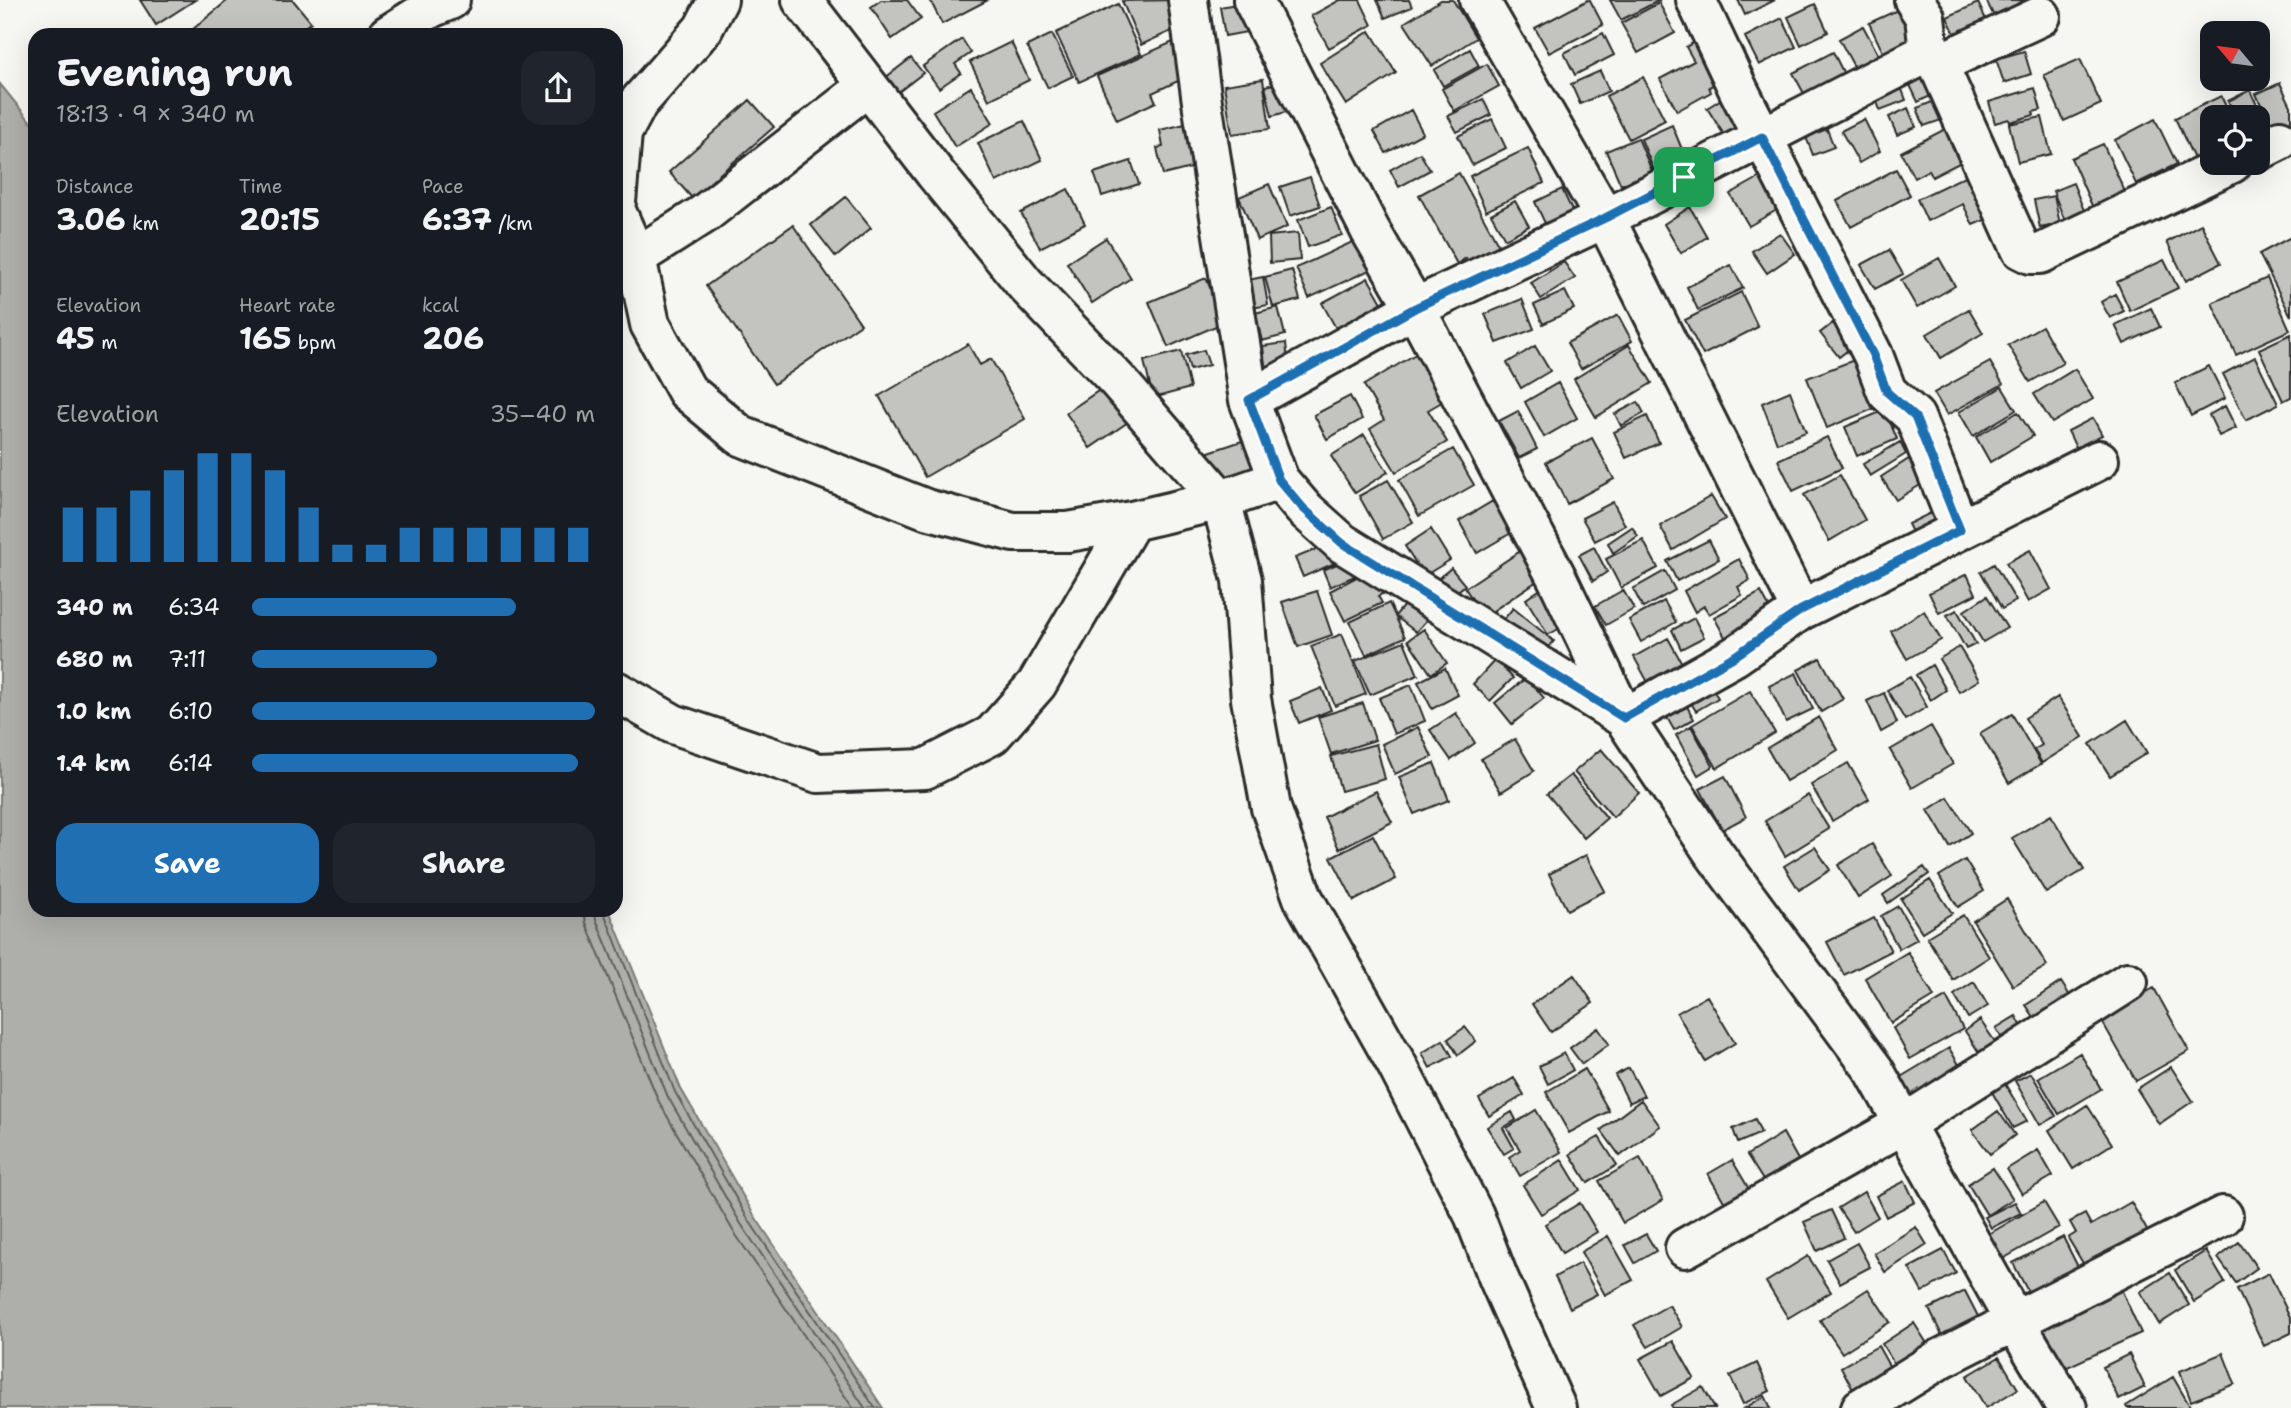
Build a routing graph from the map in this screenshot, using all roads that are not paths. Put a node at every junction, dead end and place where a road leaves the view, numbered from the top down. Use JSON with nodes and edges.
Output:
{"nodes":[{"id":1,"x":718,"y":0,"type":"edge"},
{"id":2,"x":802,"y":0,"type":"edge"},
{"id":3,"x":1188,"y":0,"type":"edge"},
{"id":4,"x":1252,"y":0,"type":"edge"},
{"id":5,"x":1479,"y":0,"type":"edge"},
{"id":6,"x":1696,"y":0,"type":"edge"},
{"id":7,"x":1914,"y":0,"type":"edge"},
{"id":8,"x":435,"y":3,"type":"edge"},
{"id":9,"x":2041,"y":16,"type":"dead end"},
{"id":10,"x":398,"y":28,"type":"edge"},
{"id":11,"x":1933,"y":57,"type":"junction"},
{"id":12,"x":868,"y":86,"type":"junction"},
{"id":13,"x":623,"y":131,"type":"edge"},
{"id":14,"x":1762,"y":137,"type":"junction"},
{"id":15,"x":2207,"y":175,"type":"edge"},
{"id":16,"x":1605,"y":218,"type":"junction"},
{"id":17,"x":626,"y":264,"type":"edge"},
{"id":18,"x":1415,"y":308,"type":"junction"},
{"id":19,"x":1249,"y":400,"type":"junction"},
{"id":20,"x":2099,"y":460,"type":"dead end"},
{"id":21,"x":1279,"y":480,"type":"junction"},
{"id":22,"x":1221,"y":500,"type":"junction"},
{"id":23,"x":1132,"y":521,"type":"junction"},
{"id":24,"x":1960,"y":530,"type":"junction"},
{"id":25,"x":1801,"y":610,"type":"junction"},
{"id":26,"x":623,"y":695,"type":"edge"},
{"id":27,"x":1624,"y":718,"type":"junction"},
{"id":28,"x":2128,"y":982,"type":"dead end"},
{"id":29,"x":1904,"y":1124,"type":"junction"},
{"id":30,"x":2223,"y":1216,"type":"dead end"},
{"id":31,"x":1685,"y":1248,"type":"dead end"},
{"id":32,"x":2015,"y":1322,"type":"junction"},
{"id":33,"x":1556,"y":1408,"type":"edge"},
{"id":34,"x":1861,"y":1408,"type":"edge"},
{"id":35,"x":2067,"y":1408,"type":"edge"}],
"edges":[{"from":1,"to":13,"type":"street"},
{"from":2,"to":12,"type":"street"},
{"from":3,"to":19,"type":"street"},
{"from":4,"to":18,"type":"street"},
{"from":5,"to":16,"type":"street"},
{"from":6,"to":14,"type":"street"},
{"from":7,"to":11,"type":"street"},
{"from":8,"to":10,"type":"street"},
{"from":9,"to":11,"type":"street"},
{"from":11,"to":14,"type":"street"},
{"from":11,"to":15,"type":"street"},
{"from":12,"to":17,"type":"street"},
{"from":12,"to":22,"type":"street"},
{"from":14,"to":16,"type":"street"},
{"from":14,"to":24,"type":"street"},
{"from":16,"to":18,"type":"street"},
{"from":16,"to":25,"type":"street"},
{"from":17,"to":23,"type":"street"},
{"from":18,"to":19,"type":"street"},
{"from":18,"to":27,"type":"street"},
{"from":19,"to":21,"type":"street"},
{"from":20,"to":24,"type":"street"},
{"from":21,"to":22,"type":"street"},
{"from":21,"to":27,"type":"street"},
{"from":22,"to":23,"type":"street"},
{"from":22,"to":33,"type":"street"},
{"from":23,"to":26,"type":"street"},
{"from":24,"to":25,"type":"street"},
{"from":25,"to":27,"type":"street"},
{"from":27,"to":29,"type":"street"},
{"from":28,"to":29,"type":"street"},
{"from":29,"to":31,"type":"street"},
{"from":29,"to":32,"type":"street"},
{"from":30,"to":32,"type":"street"},
{"from":32,"to":34,"type":"street"},
{"from":32,"to":35,"type":"street"}]}
